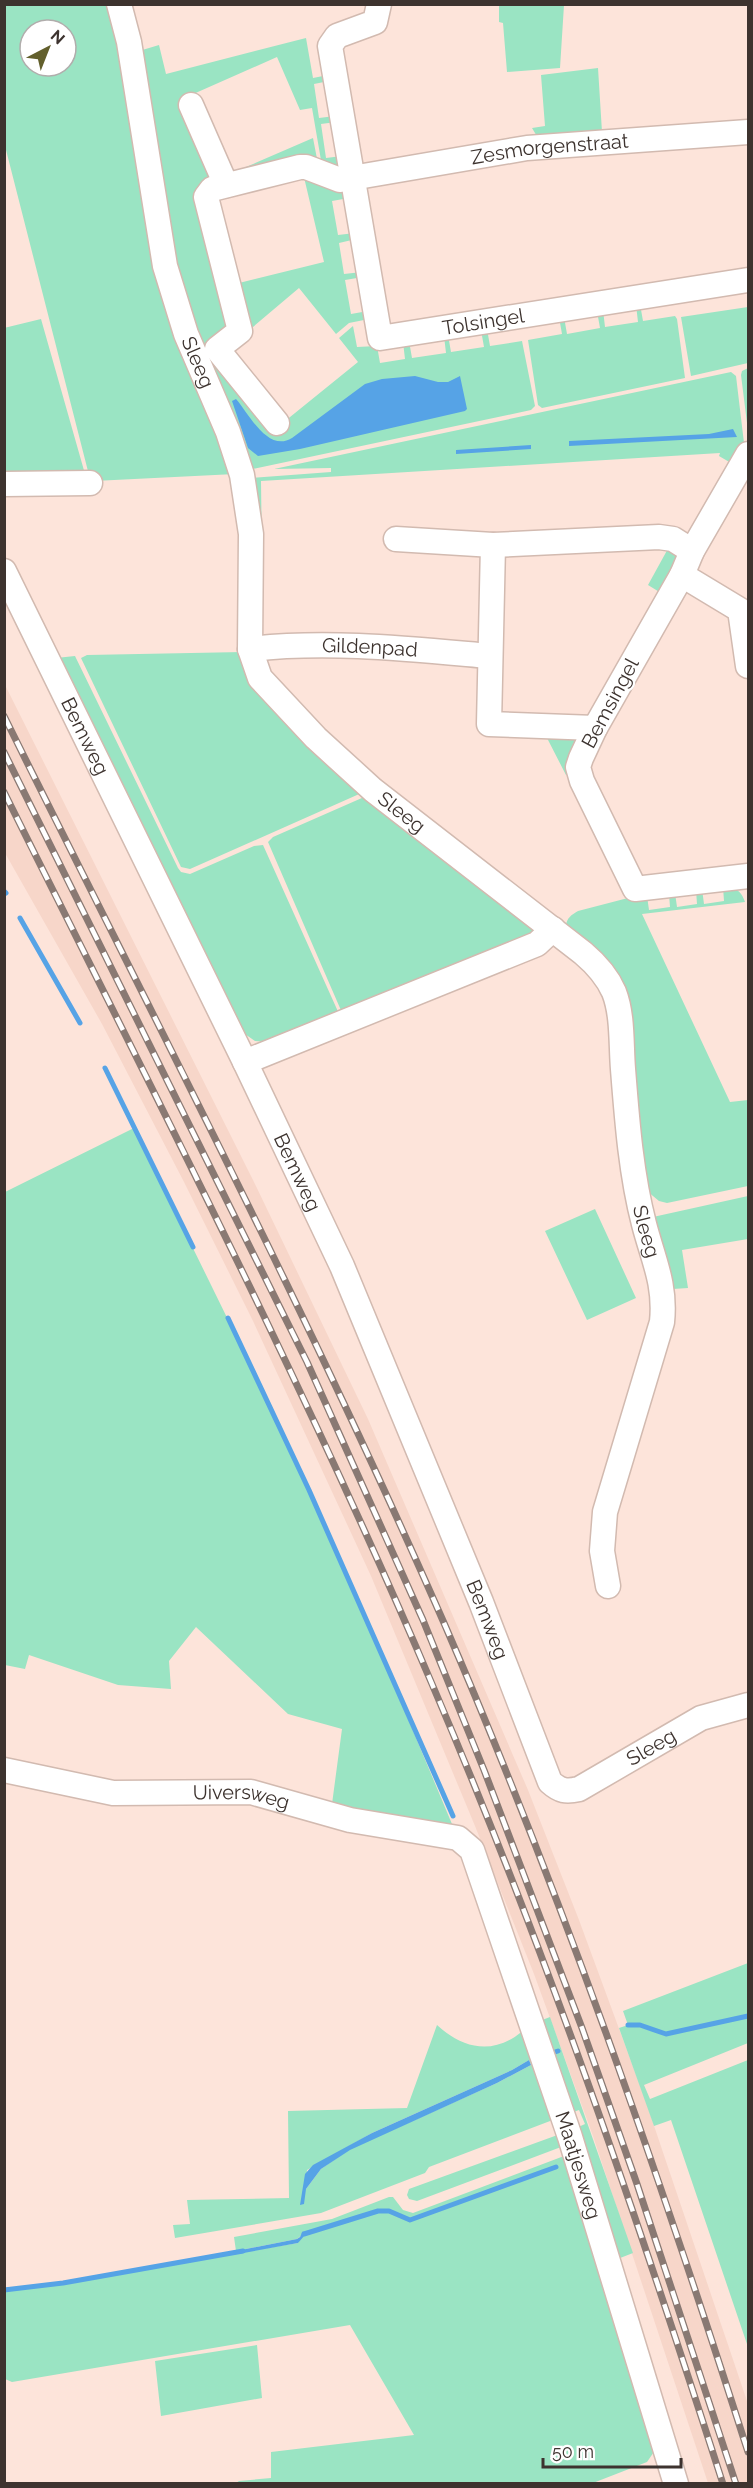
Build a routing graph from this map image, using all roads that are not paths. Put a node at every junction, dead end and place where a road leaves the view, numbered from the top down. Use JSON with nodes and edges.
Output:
{"nodes":[{"id":1,"x":118,"y":4,"type":"edge"},
{"id":2,"x":379,"y":4,"type":"edge"},
{"id":3,"x":191,"y":105,"type":"dead end"},
{"id":4,"x":748,"y":132,"type":"edge"},
{"id":5,"x":352,"y":178,"type":"junction"},
{"id":6,"x":226,"y":185,"type":"junction"},
{"id":7,"x":748,"y":280,"type":"edge"},
{"id":8,"x":277,"y":423,"type":"dead end"},
{"id":9,"x":748,"y":454,"type":"edge"},
{"id":10,"x":90,"y":483,"type":"dead end"},
{"id":11,"x":4,"y":484,"type":"edge"},
{"id":12,"x":396,"y":539,"type":"dead end"},
{"id":13,"x":493,"y":545,"type":"junction"},
{"id":14,"x":692,"y":550,"type":"junction"},
{"id":15,"x":4,"y":571,"type":"edge"},
{"id":16,"x":682,"y":575,"type":"junction"},
{"id":17,"x":250,"y":649,"type":"junction"},
{"id":18,"x":489,"y":656,"type":"junction"},
{"id":19,"x":748,"y":666,"type":"edge"},
{"id":20,"x":595,"y":728,"type":"junction"},
{"id":21,"x":747,"y":883,"type":"edge"},
{"id":22,"x":553,"y":929,"type":"junction"},
{"id":23,"x":245,"y":1062,"type":"junction"},
{"id":24,"x":608,"y":1586,"type":"dead end"},
{"id":25,"x":748,"y":1705,"type":"edge"},
{"id":26,"x":4,"y":1770,"type":"edge"},
{"id":27,"x":558,"y":1789,"type":"joint"},
{"id":28,"x":472,"y":1850,"type":"joint"},
{"id":29,"x":676,"y":2484,"type":"edge"}],
"edges":[{"from":1,"to":17,"type":"street","name":"Sleeg"},
{"from":2,"to":5,"type":"street","name":"Tolsingel"},
{"from":3,"to":6,"type":"street"},
{"from":4,"to":5,"type":"street","name":"Zesmorgenstraat"},
{"from":5,"to":6,"type":"street"},
{"from":5,"to":7,"type":"street","name":"Tolsingel"},
{"from":6,"to":8,"type":"street"},
{"from":9,"to":14,"type":"street","name":"Bemsingel"},
{"from":10,"to":11,"type":"street"},
{"from":12,"to":13,"type":"street"},
{"from":13,"to":14,"type":"street"},
{"from":13,"to":18,"type":"street"},
{"from":14,"to":16,"type":"street","name":"Bemsingel"},
{"from":15,"to":23,"type":"street","name":"Bemweg"},
{"from":16,"to":19,"type":"street"},
{"from":16,"to":20,"type":"street","name":"Bemsingel"},
{"from":17,"to":18,"type":"street","name":"Gildenpad"},
{"from":17,"to":22,"type":"street","name":"Sleeg"},
{"from":18,"to":20,"type":"street"},
{"from":20,"to":21,"type":"street","name":"Bemsingel"},
{"from":22,"to":23,"type":"street"},
{"from":22,"to":24,"type":"street","name":"Sleeg"},
{"from":23,"to":27,"type":"street","name":"Bemweg"},
{"from":25,"to":27,"type":"street","name":"Sleeg"},
{"from":26,"to":28,"type":"street","name":"Uiversweg"},
{"from":28,"to":29,"type":"street","name":"Maatjesweg"}]}
